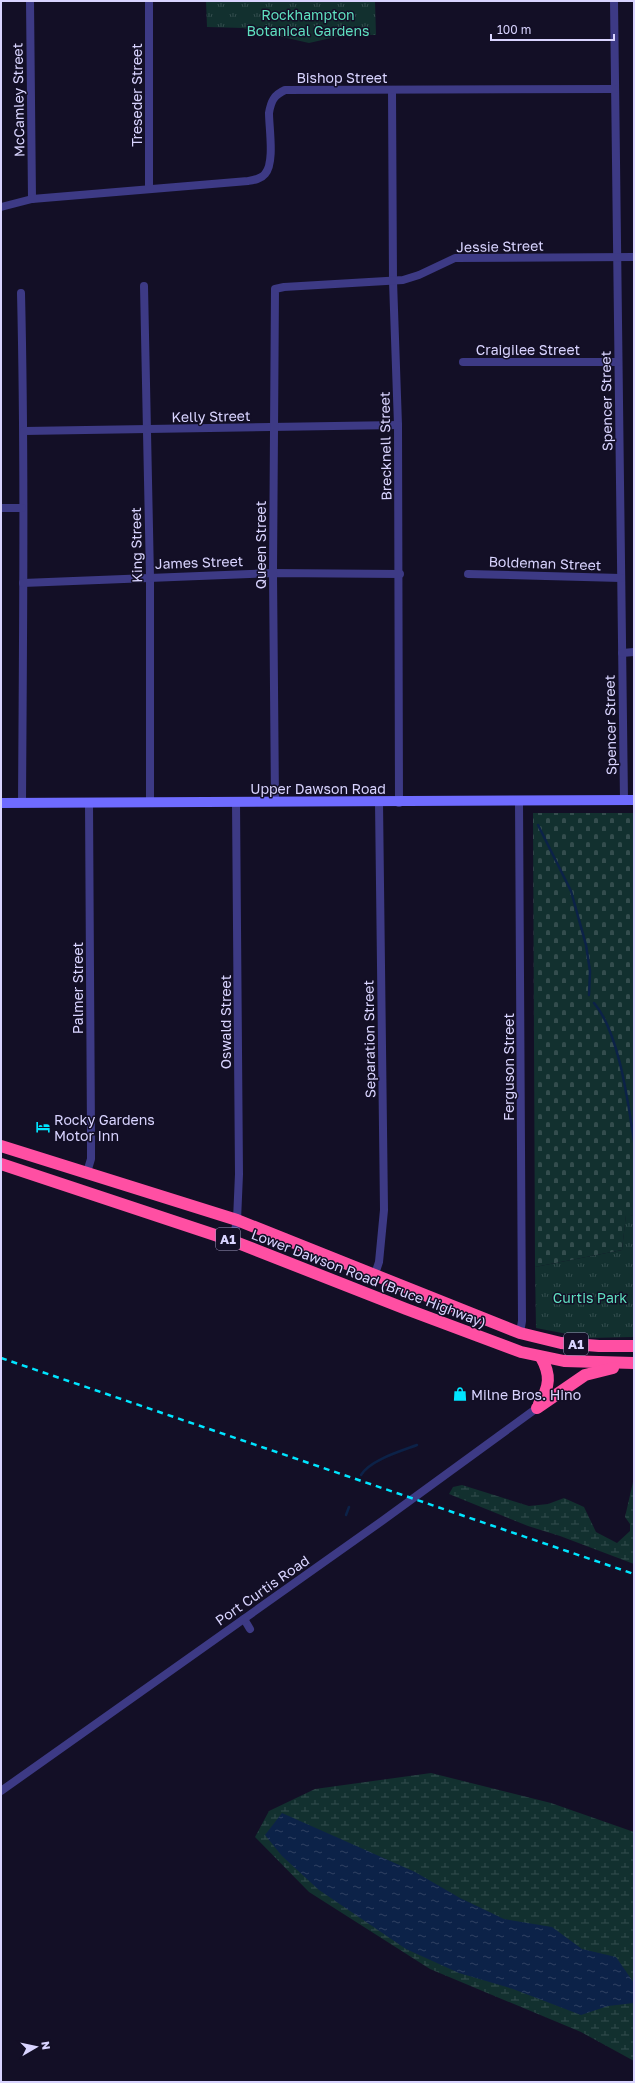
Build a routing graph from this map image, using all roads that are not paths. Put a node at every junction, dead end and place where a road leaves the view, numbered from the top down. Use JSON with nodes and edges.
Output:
{"nodes":[{"id":1,"x":30,"y":1,"type":"edge"},
{"id":2,"x":149,"y":1,"type":"edge"},
{"id":3,"x":614,"y":1,"type":"edge"},
{"id":4,"x":615,"y":89,"type":"junction"},
{"id":5,"x":392,"y":90,"type":"junction"},
{"id":6,"x":149,"y":188,"type":"junction"},
{"id":7,"x":32,"y":199,"type":"junction"},
{"id":8,"x":1,"y":207,"type":"edge"},
{"id":9,"x":634,"y":257,"type":"edge"},
{"id":10,"x":617,"y":258,"type":"junction"},
{"id":11,"x":393,"y":281,"type":"junction"},
{"id":12,"x":144,"y":286,"type":"dead end"},
{"id":13,"x":275,"y":289,"type":"joint"},
{"id":14,"x":21,"y":293,"type":"dead end"},
{"id":15,"x":463,"y":362,"type":"dead end"},
{"id":16,"x":618,"y":362,"type":"junction"},
{"id":17,"x":398,"y":425,"type":"junction"},
{"id":18,"x":274,"y":428,"type":"junction"},
{"id":19,"x":147,"y":430,"type":"junction"},
{"id":20,"x":24,"y":431,"type":"junction"},
{"id":21,"x":1,"y":508,"type":"edge"},
{"id":22,"x":22,"y":508,"type":"junction"},
{"id":23,"x":273,"y":572,"type":"junction"},
{"id":24,"x":400,"y":574,"type":"junction"},
{"id":25,"x":468,"y":574,"type":"dead end"},
{"id":26,"x":150,"y":577,"type":"junction"},
{"id":27,"x":621,"y":578,"type":"junction"},
{"id":28,"x":23,"y":583,"type":"junction"},
{"id":29,"x":634,"y":652,"type":"edge"},
{"id":30,"x":622,"y":653,"type":"junction"},
{"id":31,"x":629,"y":801,"type":"edge"},
{"id":32,"x":236,"y":802,"type":"junction"},
{"id":33,"x":275,"y":802,"type":"junction"},
{"id":34,"x":379,"y":802,"type":"junction"},
{"id":35,"x":399,"y":802,"type":"junction"},
{"id":36,"x":519,"y":802,"type":"junction"},
{"id":37,"x":1,"y":803,"type":"edge"},
{"id":38,"x":22,"y":803,"type":"junction"},
{"id":39,"x":89,"y":803,"type":"junction"},
{"id":40,"x":150,"y":803,"type":"junction"},
{"id":41,"x":1,"y":1146,"type":"edge"},
{"id":42,"x":1,"y":1164,"type":"edge"},
{"id":43,"x":87,"y":1172,"type":"junction"},
{"id":44,"x":237,"y":1220,"type":"junction"},
{"id":45,"x":233,"y":1241,"type":"junction"},
{"id":46,"x":375,"y":1274,"type":"junction"},
{"id":47,"x":520,"y":1333,"type":"junction"},
{"id":48,"x":634,"y":1346,"type":"edge"},
{"id":49,"x":540,"y":1357,"type":"junction"},
{"id":50,"x":634,"y":1364,"type":"edge"},
{"id":51,"x":537,"y":1408,"type":"junction"},
{"id":52,"x":244,"y":1619,"type":"junction"},
{"id":53,"x":250,"y":1629,"type":"dead end"},
{"id":54,"x":1,"y":1791,"type":"edge"}],
"edges":[{"from":1,"to":7,"type":"street","name":"McCamley Street"},
{"from":2,"to":6,"type":"street","name":"Treseder Street"},
{"from":3,"to":4,"type":"street","name":"Spencer Street"},
{"from":4,"to":5,"type":"street","name":"Bishop Street"},
{"from":4,"to":10,"type":"street","name":"Spencer Street"},
{"from":5,"to":6,"type":"street","name":"Bishop Street"},
{"from":5,"to":11,"type":"street","name":"Brecknell Street"},
{"from":6,"to":7,"type":"street","name":"Bishop Street"},
{"from":7,"to":8,"type":"street","name":"Bishop Street"},
{"from":9,"to":10,"type":"street","name":"Jessie Street"},
{"from":10,"to":11,"type":"street","name":"Jessie Street"},
{"from":10,"to":16,"type":"street","name":"Spencer Street"},
{"from":11,"to":13,"type":"street","name":"Jessie Street"},
{"from":11,"to":17,"type":"street","name":"Brecknell Street"},
{"from":12,"to":19,"type":"street","name":"King Street"},
{"from":13,"to":18,"type":"street","name":"Queen Street"},
{"from":14,"to":20,"type":"street"},
{"from":15,"to":16,"type":"street","name":"Craigilee Street"},
{"from":16,"to":27,"type":"street","name":"Spencer Street"},
{"from":17,"to":18,"type":"street","name":"Kelly Street"},
{"from":17,"to":24,"type":"street","name":"Brecknell Street"},
{"from":18,"to":19,"type":"street","name":"Kelly Street"},
{"from":18,"to":23,"type":"street","name":"Queen Street"},
{"from":19,"to":20,"type":"street","name":"Kelly Street"},
{"from":19,"to":26,"type":"street","name":"King Street"},
{"from":20,"to":22,"type":"street"},
{"from":21,"to":22,"type":"street"},
{"from":22,"to":28,"type":"street"},
{"from":23,"to":24,"type":"street","name":"James Street"},
{"from":23,"to":26,"type":"street","name":"James Street"},
{"from":23,"to":33,"type":"street","name":"Queen Street"},
{"from":24,"to":35,"type":"street","name":"Brecknell Street"},
{"from":25,"to":27,"type":"street","name":"Boldeman Street"},
{"from":26,"to":28,"type":"street","name":"James Street"},
{"from":26,"to":40,"type":"street","name":"King Street"},
{"from":27,"to":30,"type":"street","name":"Spencer Street"},
{"from":28,"to":38,"type":"street"},
{"from":29,"to":30,"type":"street"},
{"from":30,"to":31,"type":"street","name":"Spencer Street"},
{"from":31,"to":36,"type":"street","name":"Upper Dawson Road"},
{"from":32,"to":33,"type":"street","name":"Upper Dawson Road"},
{"from":32,"to":40,"type":"street","name":"Upper Dawson Road"},
{"from":32,"to":44,"type":"street","name":"Oswald Street"},
{"from":33,"to":34,"type":"street","name":"Upper Dawson Road"},
{"from":34,"to":35,"type":"street","name":"Upper Dawson Road"},
{"from":34,"to":46,"type":"street","name":"Separation Street"},
{"from":35,"to":36,"type":"street","name":"Upper Dawson Road"},
{"from":36,"to":47,"type":"street","name":"Ferguson Street"},
{"from":37,"to":38,"type":"street","name":"Upper Dawson Road"},
{"from":38,"to":39,"type":"street","name":"Upper Dawson Road"},
{"from":39,"to":40,"type":"street","name":"Upper Dawson Road"},
{"from":39,"to":43,"type":"street","name":"Palmer Street"},
{"from":41,"to":43,"type":"highway","name":"Lower Dawson Road (Bruce Highway)","number":"A1"},
{"from":42,"to":45,"type":"highway","name":"Lower Dawson Road (Bruce Highway)","number":"A1"},
{"from":43,"to":44,"type":"highway","name":"Lower Dawson Road (Bruce Highway)","number":"A1"},
{"from":44,"to":45,"type":"street","name":"Oswald Street"},
{"from":44,"to":46,"type":"highway","name":"Lower Dawson Road (Bruce Highway)","number":"A1"},
{"from":45,"to":49,"type":"highway","name":"Lower Dawson Road (Bruce Highway)","number":"A1"},
{"from":46,"to":47,"type":"highway","name":"Lower Dawson Road (Bruce Highway)","number":"A1"},
{"from":47,"to":48,"type":"highway","number":"A1"},
{"from":49,"to":50,"type":"highway","number":"A1"},
{"from":49,"to":51,"type":"highway"},
{"from":50,"to":51,"type":"highway"},
{"from":51,"to":52,"type":"street","name":"Port Curtis Road"},
{"from":52,"to":53,"type":"street"},
{"from":52,"to":54,"type":"street","name":"Port Curtis Road"}]}
